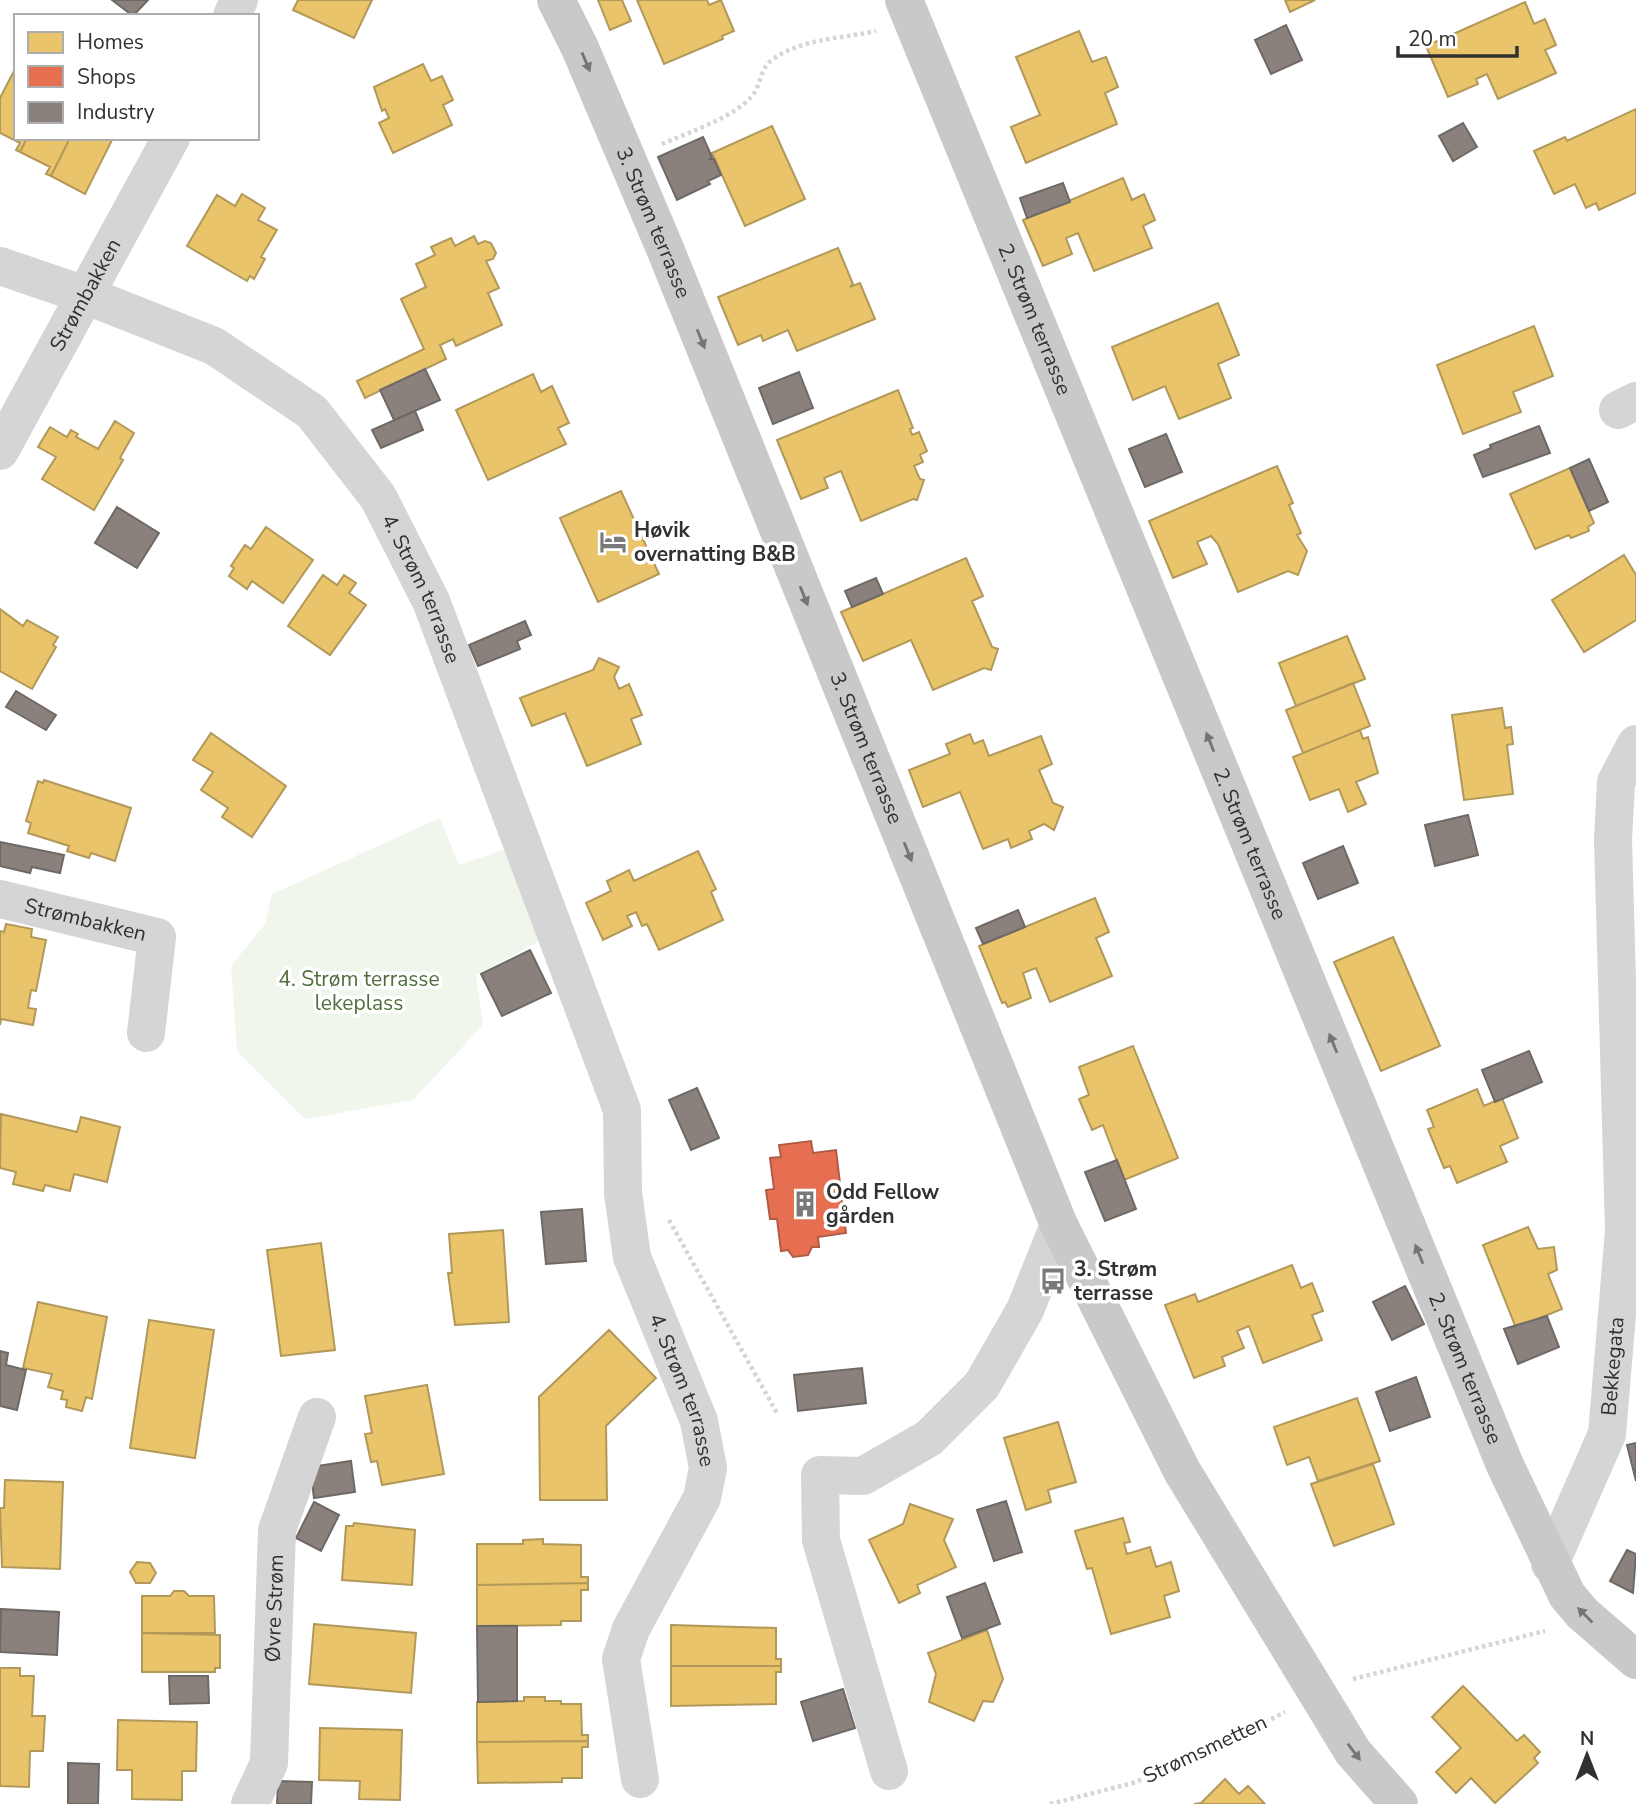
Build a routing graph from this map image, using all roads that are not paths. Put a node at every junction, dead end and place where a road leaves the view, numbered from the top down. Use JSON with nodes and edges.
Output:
{"nodes":[{"id":1,"x":556,"y":0,"type":"edge"},
{"id":2,"x":906,"y":1,"type":"edge"},
{"id":3,"x":170,"y":140,"type":"edge"},
{"id":4,"x":0,"y":266,"type":"edge"},
{"id":5,"x":85,"y":295,"type":"junction"},
{"id":6,"x":0,"y":450,"type":"edge"},
{"id":7,"x":1636,"y":744,"type":"edge"},
{"id":8,"x":0,"y":899,"type":"edge"},
{"id":9,"x":146,"y":1033,"type":"dead end"},
{"id":10,"x":1059,"y":1225,"type":"junction"},
{"id":11,"x":317,"y":1417,"type":"dead end"},
{"id":12,"x":1550,"y":1564,"type":"junction"},
{"id":13,"x":1634,"y":1656,"type":"edge"},
{"id":14,"x":889,"y":1771,"type":"dead end"},
{"id":15,"x":640,"y":1779,"type":"dead end"},
{"id":16,"x":250,"y":1804,"type":"edge"},
{"id":17,"x":1399,"y":1804,"type":"edge"}],
"edges":[{"from":1,"to":10,"type":"main road","name":"3. Strøm terrasse","one_way":true},
{"from":12,"to":2,"type":"main road","name":"2. Strøm terrasse","one_way":true},
{"from":3,"to":5,"type":"street","name":"Strømbakken"},
{"from":4,"to":5,"type":"street","name":"4. Strøm terrasse"},
{"from":5,"to":6,"type":"street","name":"Strømbakken"},
{"from":5,"to":15,"type":"street","name":"4. Strøm terrasse"},
{"from":7,"to":12,"type":"street","name":"Bekkegata"},
{"from":8,"to":9,"type":"street","name":"Strømbakken"},
{"from":10,"to":14,"type":"street"},
{"from":10,"to":17,"type":"main road","name":"3. Strøm terrasse","one_way":true},
{"from":11,"to":16,"type":"street","name":"Øvre Strøm"},
{"from":13,"to":12,"type":"main road","name":"2. Strøm terrasse","one_way":true}]}
